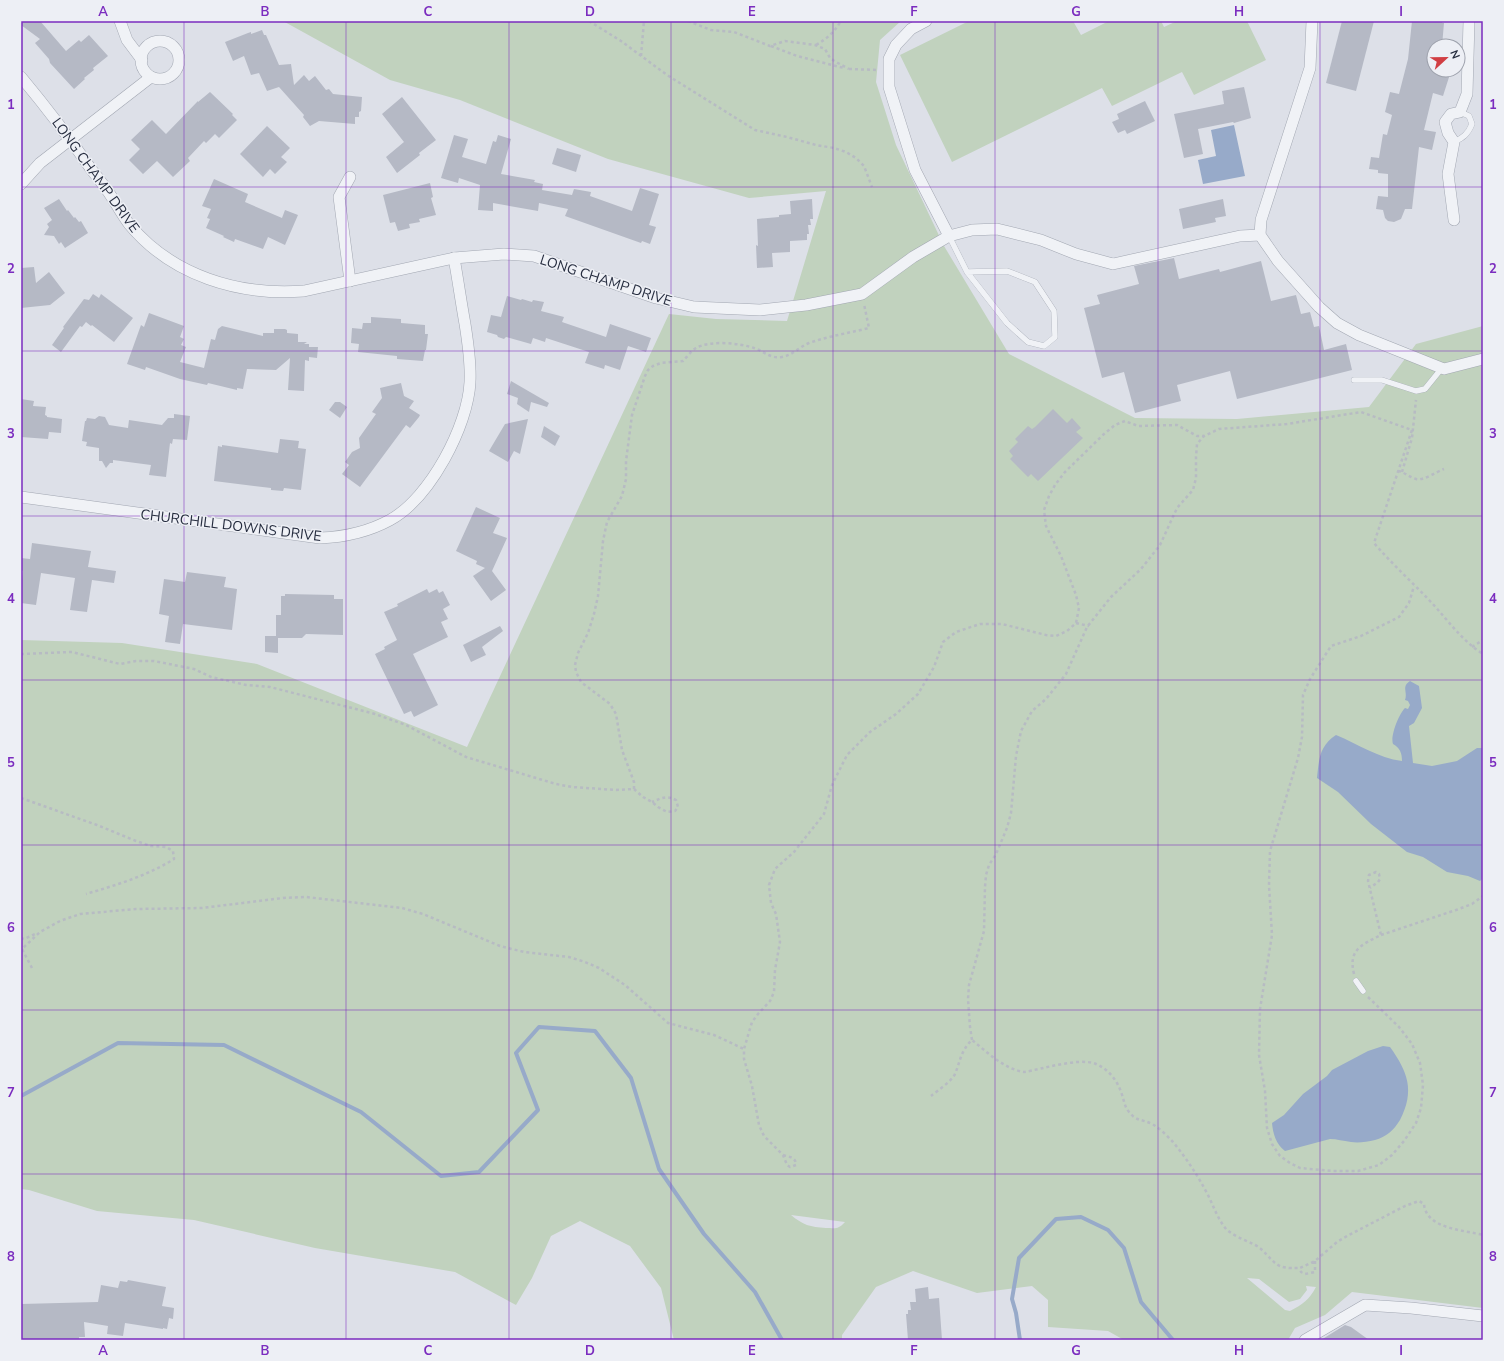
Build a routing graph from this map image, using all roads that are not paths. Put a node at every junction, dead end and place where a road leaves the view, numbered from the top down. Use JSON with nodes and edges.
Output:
{"nodes":[{"id":1,"x":120,"y":21,"type":"edge"},
{"id":2,"x":926,"y":21,"type":"edge"},
{"id":3,"x":1312,"y":21,"type":"edge"},
{"id":4,"x":1469,"y":21,"type":"edge"},
{"id":5,"x":142,"y":60,"type":"junction"},
{"id":6,"x":151,"y":76,"type":"junction"},
{"id":7,"x":21,"y":77,"type":"edge"},
{"id":8,"x":1460,"y":112,"type":"junction"},
{"id":9,"x":70,"y":140,"type":"junction"},
{"id":10,"x":1454,"y":142,"type":"junction"},
{"id":11,"x":350,"y":177,"type":"dead end"},
{"id":12,"x":21,"y":184,"type":"edge"},
{"id":13,"x":1454,"y":220,"type":"dead end"},
{"id":14,"x":1260,"y":235,"type":"junction"},
{"id":15,"x":949,"y":236,"type":"junction"},
{"id":16,"x":454,"y":258,"type":"junction"},
{"id":17,"x":967,"y":272,"type":"junction"},
{"id":18,"x":350,"y":281,"type":"junction"},
{"id":19,"x":1483,"y":359,"type":"edge"},
{"id":20,"x":1442,"y":368,"type":"junction"},
{"id":21,"x":1354,"y":380,"type":"dead end"},
{"id":22,"x":21,"y":497,"type":"edge"},
{"id":23,"x":1356,"y":981,"type":"road end"},
{"id":24,"x":1363,"y":991,"type":"road end"},
{"id":25,"x":1483,"y":1316,"type":"edge"},
{"id":26,"x":1305,"y":1340,"type":"edge"}],
"edges":[{"from":1,"to":5,"type":"street"},
{"from":2,"to":15,"type":"street"},
{"from":3,"to":14,"type":"street"},
{"from":4,"to":8,"type":"street"},
{"from":5,"to":6,"type":"street"},
{"from":5,"to":6,"type":"street"},
{"from":6,"to":9,"type":"street"},
{"from":7,"to":9,"type":"street","name":"LONG CHAMP DRIVE"},
{"from":8,"to":10,"type":"street"},
{"from":8,"to":10,"type":"lane"},
{"from":9,"to":12,"type":"street"},
{"from":9,"to":18,"type":"street","name":"LONG CHAMP DRIVE"},
{"from":10,"to":13,"type":"street"},
{"from":11,"to":18,"type":"street"},
{"from":14,"to":15,"type":"street","name":"LONG CHAMP DRIVE"},
{"from":14,"to":20,"type":"street"},
{"from":15,"to":16,"type":"street","name":"LONG CHAMP DRIVE"},
{"from":15,"to":17,"type":"lane"},
{"from":16,"to":18,"type":"street","name":"LONG CHAMP DRIVE"},
{"from":16,"to":22,"type":"street","name":"CHURCHILL DOWNS DRIVE"},
{"from":17,"to":17,"type":"lane"},
{"from":19,"to":20,"type":"street"},
{"from":20,"to":21,"type":"lane"},
{"from":23,"to":24,"type":"lane"},
{"from":25,"to":26,"type":"street"}]}
